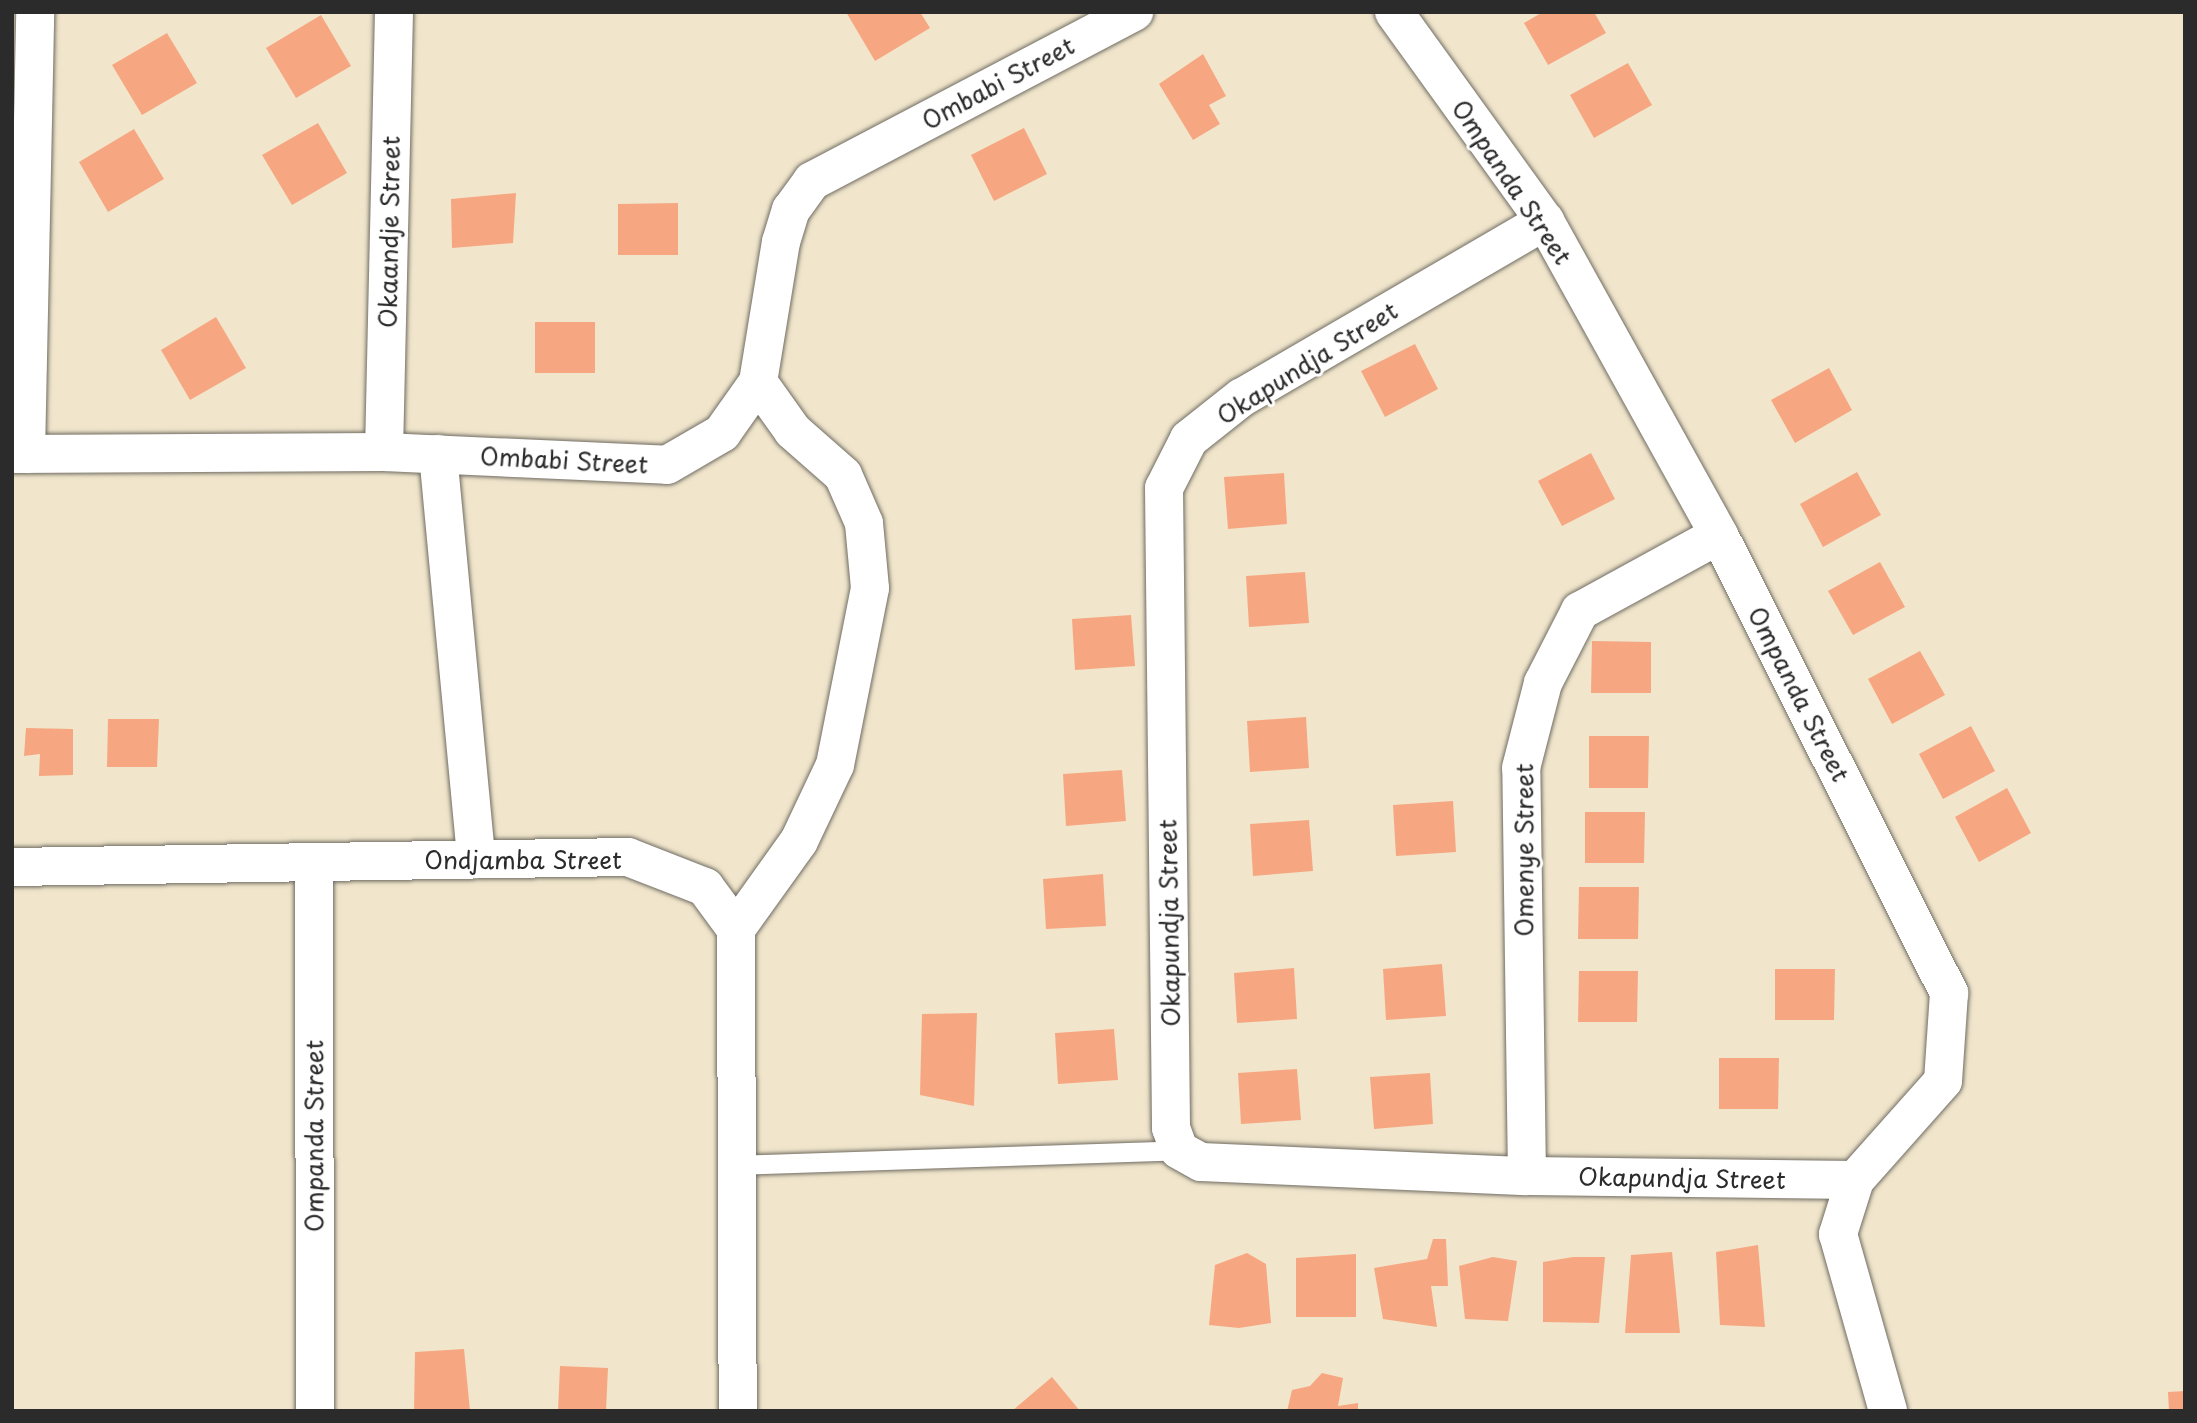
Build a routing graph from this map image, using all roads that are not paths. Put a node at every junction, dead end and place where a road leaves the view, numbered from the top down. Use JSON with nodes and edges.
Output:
{"nodes":[{"id":1,"x":35,"y":12,"type":"edge"},
{"id":2,"x":394,"y":12,"type":"edge"},
{"id":3,"x":1134,"y":12,"type":"edge"},
{"id":4,"x":1394,"y":12,"type":"edge"},
{"id":5,"x":1545,"y":221,"type":"junction"},
{"id":6,"x":758,"y":382,"type":"junction"},
{"id":7,"x":384,"y":452,"type":"junction"},
{"id":8,"x":19,"y":454,"type":"edge"},
{"id":9,"x":438,"y":454,"type":"junction"},
{"id":10,"x":1719,"y":535,"type":"junction"},
{"id":11,"x":476,"y":859,"type":"junction"},
{"id":12,"x":314,"y":862,"type":"junction"},
{"id":13,"x":12,"y":867,"type":"edge"},
{"id":14,"x":736,"y":929,"type":"junction"},
{"id":15,"x":1180,"y":1150,"type":"junction"},
{"id":16,"x":735,"y":1165,"type":"junction"},
{"id":17,"x":1527,"y":1176,"type":"junction"},
{"id":18,"x":1855,"y":1180,"type":"junction"},
{"id":19,"x":315,"y":1411,"type":"edge"},
{"id":20,"x":738,"y":1411,"type":"edge"},
{"id":21,"x":1888,"y":1411,"type":"edge"}],
"edges":[{"from":1,"to":8,"type":"street"},
{"from":2,"to":7,"type":"street","name":"Okaandje Street"},
{"from":3,"to":6,"type":"street","name":"Ombabi Street"},
{"from":4,"to":5,"type":"street","name":"Ompanda Street"},
{"from":5,"to":10,"type":"street","name":"Ompanda Street"},
{"from":5,"to":15,"type":"street","name":"Okapundja Street"},
{"from":6,"to":9,"type":"street","name":"Ombabi Street"},
{"from":6,"to":14,"type":"street"},
{"from":7,"to":8,"type":"street","name":"Ombabi Street"},
{"from":7,"to":9,"type":"street","name":"Ombabi Street"},
{"from":9,"to":11,"type":"street"},
{"from":10,"to":17,"type":"street","name":"Omenye Street"},
{"from":10,"to":18,"type":"street","name":"Ompanda Street"},
{"from":11,"to":12,"type":"street","name":"Ondjamba Street"},
{"from":11,"to":14,"type":"street","name":"Ondjamba Street"},
{"from":12,"to":13,"type":"street","name":"Ondjamba Street"},
{"from":12,"to":19,"type":"street","name":"Ompanda Street"},
{"from":14,"to":16,"type":"street"},
{"from":15,"to":16,"type":"lane"},
{"from":15,"to":17,"type":"street","name":"Okapundja Street"},
{"from":16,"to":20,"type":"street"},
{"from":17,"to":18,"type":"street","name":"Okapundja Street"},
{"from":18,"to":21,"type":"street","name":"Ompanda Street"}]}
